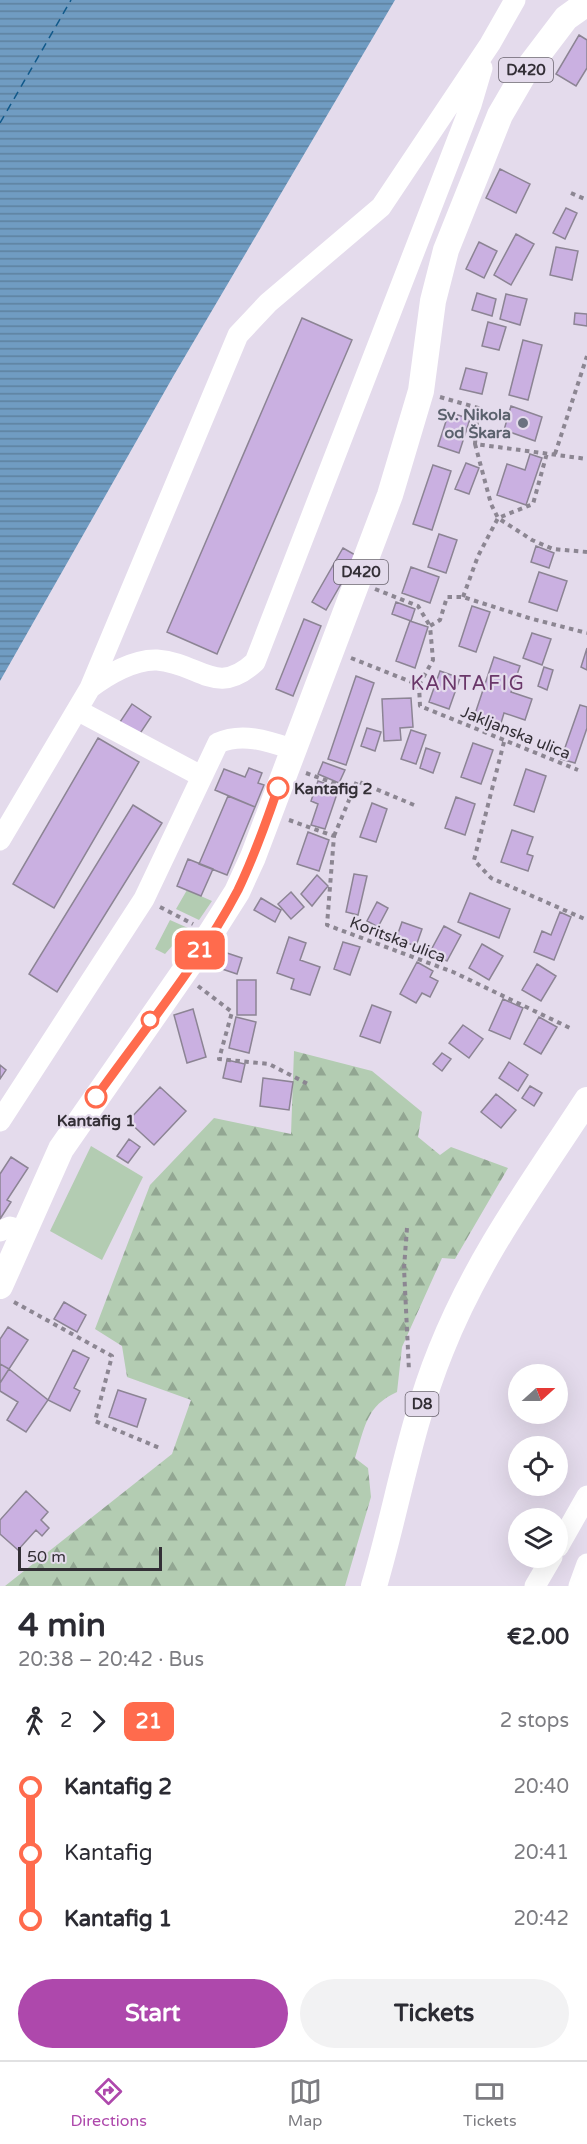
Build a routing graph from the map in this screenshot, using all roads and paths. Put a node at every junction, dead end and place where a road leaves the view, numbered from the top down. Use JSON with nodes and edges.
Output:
{"nodes":[{"id":1,"x":515,"y":0,"type":"edge"},
{"id":2,"x":587,"y":3,"type":"edge"},
{"id":3,"x":490,"y":44,"type":"junction"},
{"id":4,"x":571,"y":193,"type":"dead end"},
{"id":5,"x":587,"y":200,"type":"edge"},
{"id":6,"x":587,"y":356,"type":"edge"},
{"id":7,"x":440,"y":397,"type":"dead end"},
{"id":8,"x":475,"y":444,"type":"junction"},
{"id":9,"x":547,"y":453,"type":"junction"},
{"id":10,"x":555,"y":454,"type":"junction"},
{"id":11,"x":587,"y":459,"type":"edge"},
{"id":12,"x":498,"y":518,"type":"junction"},
{"id":13,"x":587,"y":552,"type":"edge"},
{"id":14,"x":357,"y":582,"type":"junction"},
{"id":15,"x":463,"y":597,"type":"junction"},
{"id":16,"x":430,"y":626,"type":"junction"},
{"id":17,"x":587,"y":633,"type":"edge"},
{"id":18,"x":331,"y":650,"type":"junction"},
{"id":19,"x":419,"y":685,"type":"junction"},
{"id":20,"x":90,"y":688,"type":"junction"},
{"id":21,"x":77,"y":710,"type":"junction"},
{"id":22,"x":504,"y":742,"type":"junction"},
{"id":23,"x":289,"y":758,"type":"junction"},
{"id":24,"x":578,"y":770,"type":"dead end"},
{"id":25,"x":201,"y":776,"type":"junction"},
{"id":26,"x":353,"y":790,"type":"junction"},
{"id":27,"x":414,"y":805,"type":"dead end"},
{"id":28,"x":270,"y":813,"type":"junction"},
{"id":29,"x":334,"y":836,"type":"junction"},
{"id":30,"x":0,"y":840,"type":"edge"},
{"id":31,"x":144,"y":899,"type":"junction"},
{"id":32,"x":587,"y":920,"type":"edge"},
{"id":33,"x":211,"y":933,"type":"junction"},
{"id":34,"x":183,"y":975,"type":"junction"},
{"id":35,"x":570,"y":1028,"type":"dead end"},
{"id":36,"x":308,"y":1084,"type":"dead end"},
{"id":37,"x":587,"y":1100,"type":"edge"},
{"id":38,"x":0,"y":1121,"type":"edge"},
{"id":39,"x":407,"y":1228,"type":"dead end"},
{"id":40,"x":12,"y":1231,"type":"edge"},
{"id":41,"x":5,"y":1293,"type":"edge"},
{"id":42,"x":408,"y":1378,"type":"dead end"},
{"id":43,"x":162,"y":1449,"type":"dead end"},
{"id":44,"x":587,"y":1496,"type":"edge"},
{"id":45,"x":568,"y":1529,"type":"edge"},
{"id":46,"x":587,"y":1564,"type":"edge"},
{"id":47,"x":546,"y":1568,"type":"edge"},
{"id":48,"x":374,"y":1586,"type":"edge"},
{"id":49,"x":536,"y":1586,"type":"edge"},
{"id":50,"x":579,"y":1586,"type":"edge"}],
"edges":[{"from":1,"to":3,"type":"street"},
{"from":2,"to":14,"type":"main road","number":"D420"},
{"from":3,"to":20,"type":"street"},
{"from":3,"to":20,"type":"street"},
{"from":4,"to":5,"type":"path"},
{"from":6,"to":10,"type":"path"},
{"from":7,"to":8,"type":"path"},
{"from":8,"to":9,"type":"path"},
{"from":8,"to":12,"type":"path"},
{"from":9,"to":10,"type":"path"},
{"from":9,"to":12,"type":"path"},
{"from":10,"to":11,"type":"path"},
{"from":12,"to":13,"type":"path"},
{"from":12,"to":15,"type":"path"},
{"from":14,"to":16,"type":"path"},
{"from":14,"to":18,"type":"main road","number":"D420"},
{"from":15,"to":16,"type":"path"},
{"from":15,"to":17,"type":"path"},
{"from":16,"to":19,"type":"path"},
{"from":18,"to":19,"type":"path"},
{"from":18,"to":23,"type":"main road","number":"D420"},
{"from":19,"to":22,"type":"path","name":"Jakljanska ulica"},
{"from":20,"to":21,"type":"street"},
{"from":21,"to":25,"type":"street"},
{"from":21,"to":30,"type":"street"},
{"from":22,"to":24,"type":"path","name":"Jakljanska ulica"},
{"from":22,"to":32,"type":"path"},
{"from":23,"to":25,"type":"street"},
{"from":23,"to":26,"type":"path"},
{"from":23,"to":28,"type":"main road","number":"D420"},
{"from":25,"to":31,"type":"street"},
{"from":26,"to":27,"type":"path"},
{"from":26,"to":29,"type":"path"},
{"from":28,"to":29,"type":"path"},
{"from":28,"to":33,"type":"main road","number":"D420"},
{"from":29,"to":35,"type":"path","name":"Koritska ulica"},
{"from":31,"to":33,"type":"path"},
{"from":31,"to":38,"type":"street"},
{"from":33,"to":34,"type":"main road","number":"D420"},
{"from":34,"to":36,"type":"path"},
{"from":34,"to":40,"type":"main road","number":"D420"},
{"from":37,"to":48,"type":"main road","number":"D8"},
{"from":39,"to":42,"type":"path"},
{"from":40,"to":41,"type":"main road","number":"D420"},
{"from":41,"to":43,"type":"path"},
{"from":44,"to":45,"type":"street"},
{"from":46,"to":50,"type":"street"},
{"from":47,"to":49,"type":"street"}]}
